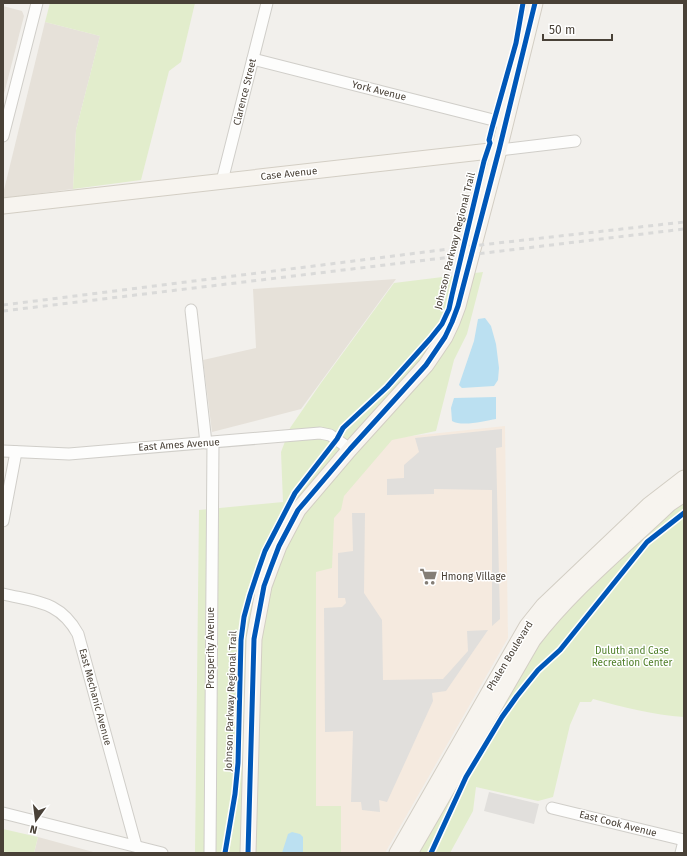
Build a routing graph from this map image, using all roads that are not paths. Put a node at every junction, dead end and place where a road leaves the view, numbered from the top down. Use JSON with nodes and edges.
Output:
{"nodes":[{"id":1,"x":36,"y":3,"type":"edge"},
{"id":2,"x":267,"y":3,"type":"edge"},
{"id":3,"x":535,"y":3,"type":"edge"},
{"id":4,"x":253,"y":59,"type":"junction"},
{"id":5,"x":506,"y":123,"type":"junction"},
{"id":6,"x":3,"y":136,"type":"edge"},
{"id":7,"x":575,"y":141,"type":"dead end"},
{"id":8,"x":499,"y":150,"type":"junction"},
{"id":9,"x":222,"y":181,"type":"junction"},
{"id":10,"x":3,"y":206,"type":"edge"},
{"id":11,"x":192,"y":310,"type":"dead end"},
{"id":12,"x":209,"y":443,"type":"junction"},
{"id":13,"x":350,"y":449,"type":"junction"},
{"id":14,"x":3,"y":451,"type":"edge"},
{"id":15,"x":16,"y":452,"type":"junction"},
{"id":16,"x":684,"y":478,"type":"edge"},
{"id":17,"x":684,"y":494,"type":"edge"},
{"id":18,"x":3,"y":521,"type":"edge"},
{"id":19,"x":3,"y":594,"type":"edge"},
{"id":20,"x":552,"y":808,"type":"dead end"},
{"id":21,"x":3,"y":813,"type":"edge"},
{"id":22,"x":684,"y":840,"type":"edge"},
{"id":23,"x":136,"y":846,"type":"junction"},
{"id":24,"x":162,"y":853,"type":"edge"},
{"id":25,"x":210,"y":853,"type":"edge"},
{"id":26,"x":248,"y":853,"type":"edge"},
{"id":27,"x":397,"y":853,"type":"edge"},
{"id":28,"x":410,"y":853,"type":"edge"},
{"id":29,"x":681,"y":853,"type":"edge"}],
"edges":[{"from":1,"to":6,"type":"street"},
{"from":2,"to":4,"type":"street","name":"Clarence Street"},
{"from":3,"to":5,"type":"street"},
{"from":4,"to":5,"type":"street","name":"York Avenue"},
{"from":4,"to":9,"type":"street","name":"Clarence Street"},
{"from":5,"to":8,"type":"street"},
{"from":7,"to":8,"type":"street","name":"Case Avenue"},
{"from":8,"to":9,"type":"street","name":"Case Avenue"},
{"from":8,"to":13,"type":"street"},
{"from":9,"to":10,"type":"street","name":"Case Avenue"},
{"from":11,"to":12,"type":"street","name":"Prosperity Avenue"},
{"from":12,"to":13,"type":"street","name":"East Ames Avenue"},
{"from":12,"to":15,"type":"street","name":"East Ames Avenue"},
{"from":12,"to":25,"type":"street","name":"Prosperity Avenue"},
{"from":13,"to":26,"type":"street"},
{"from":14,"to":15,"type":"street","name":"East Ames Avenue"},
{"from":15,"to":18,"type":"street"},
{"from":16,"to":27,"type":"street","name":"Phalen Boulevard"},
{"from":17,"to":28,"type":"street","name":"Phalen Boulevard"},
{"from":19,"to":23,"type":"street","name":"East Mechanic Avenue"},
{"from":20,"to":22,"type":"street","name":"East Cook Avenue"},
{"from":21,"to":23,"type":"street"},
{"from":22,"to":29,"type":"street"},
{"from":23,"to":24,"type":"street"}]}
